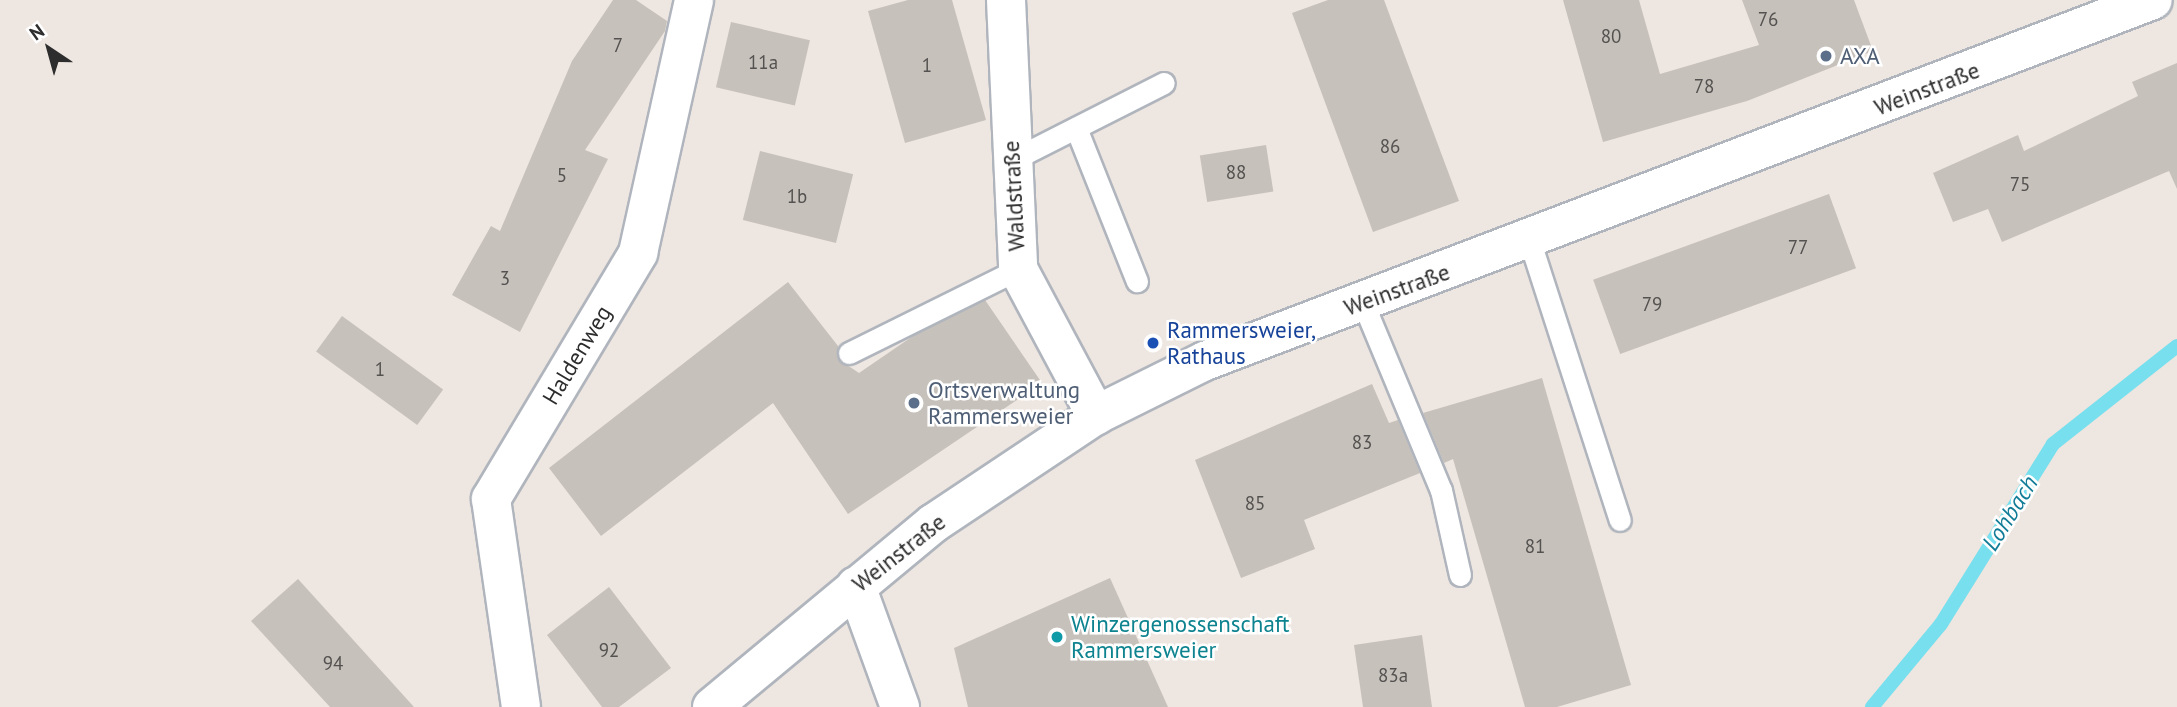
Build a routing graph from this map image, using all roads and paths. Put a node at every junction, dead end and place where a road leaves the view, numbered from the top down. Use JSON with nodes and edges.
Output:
{"nodes":[{"id":1,"x":694,"y":0,"type":"edge"},
{"id":2,"x":1006,"y":0,"type":"edge"},
{"id":3,"x":2153,"y":0,"type":"edge"},
{"id":4,"x":1164,"y":83,"type":"dead end"},
{"id":5,"x":1076,"y":128,"type":"junction"},
{"id":6,"x":1012,"y":160,"type":"junction"},
{"id":7,"x":1530,"y":242,"type":"junction"},
{"id":8,"x":1018,"y":269,"type":"junction"},
{"id":9,"x":1138,"y":281,"type":"dead end"},
{"id":10,"x":1363,"y":303,"type":"junction"},
{"id":11,"x":849,"y":354,"type":"dead end"},
{"id":12,"x":1096,"y":415,"type":"junction"},
{"id":13,"x":1620,"y":520,"type":"dead end"},
{"id":14,"x":1460,"y":575,"type":"dead end"},
{"id":15,"x":856,"y":586,"type":"junction"},
{"id":16,"x":521,"y":707,"type":"edge"},
{"id":17,"x":712,"y":707,"type":"edge"},
{"id":18,"x":900,"y":707,"type":"edge"}],
"edges":[{"from":1,"to":16,"type":"street","name":"Haldenweg"},
{"from":2,"to":6,"type":"street","name":"Waldstraße"},
{"from":3,"to":7,"type":"street","name":"Weinstraße"},
{"from":4,"to":5,"type":"lane"},
{"from":5,"to":6,"type":"lane"},
{"from":5,"to":9,"type":"lane"},
{"from":6,"to":8,"type":"street","name":"Waldstraße"},
{"from":7,"to":10,"type":"street","name":"Weinstraße"},
{"from":7,"to":13,"type":"lane"},
{"from":8,"to":11,"type":"lane"},
{"from":8,"to":12,"type":"street","name":"Waldstraße"},
{"from":10,"to":12,"type":"street","name":"Weinstraße"},
{"from":10,"to":14,"type":"lane"},
{"from":12,"to":15,"type":"street","name":"Weinstraße"},
{"from":15,"to":17,"type":"street","name":"Weinstraße"},
{"from":15,"to":18,"type":"street"}]}
